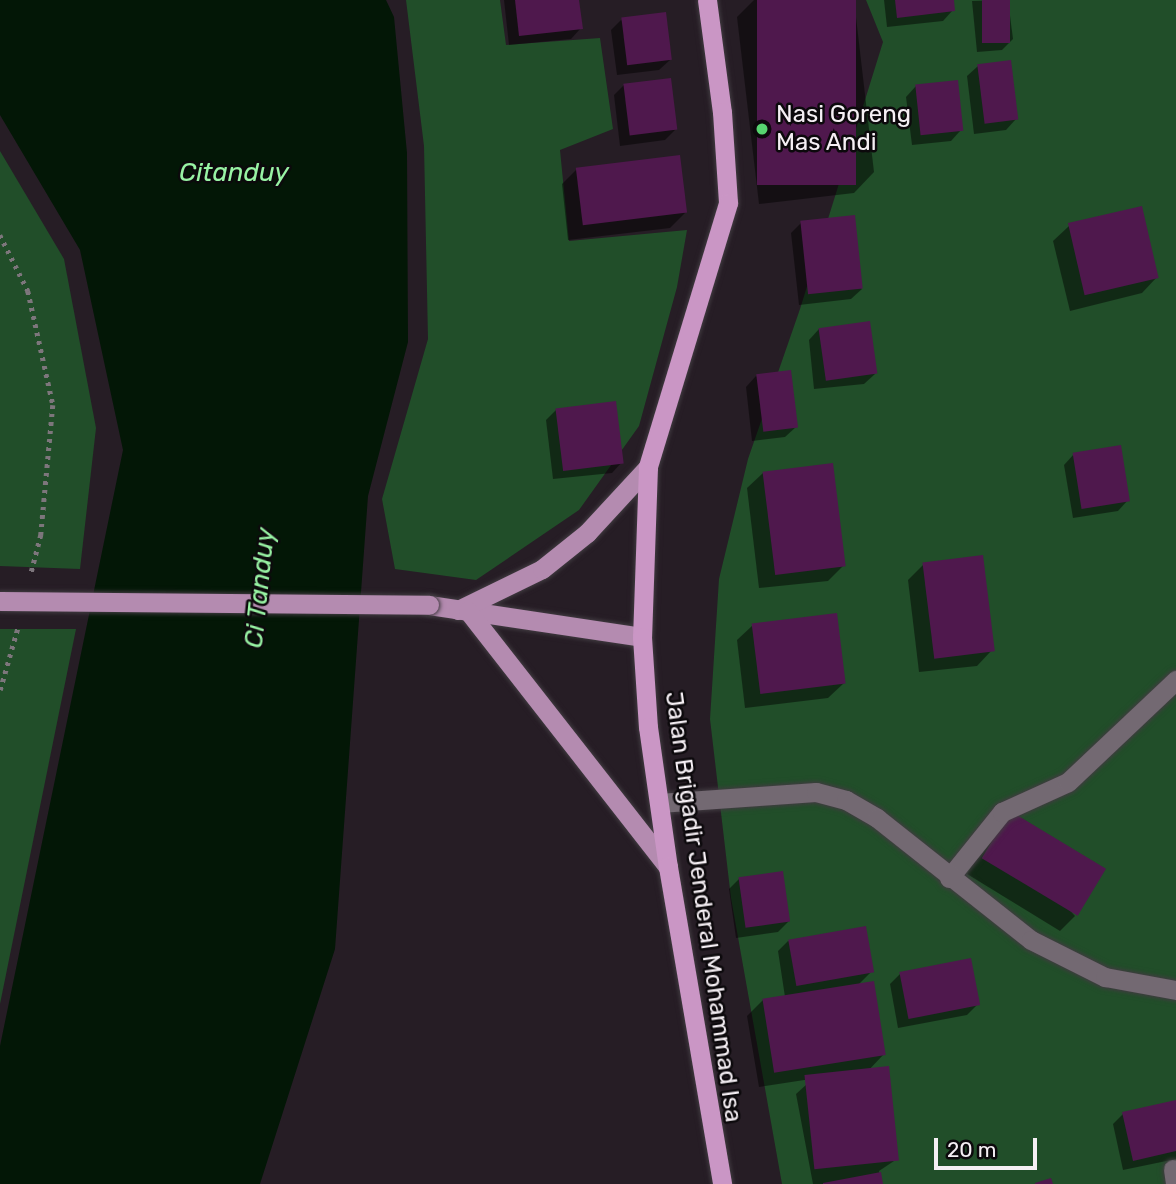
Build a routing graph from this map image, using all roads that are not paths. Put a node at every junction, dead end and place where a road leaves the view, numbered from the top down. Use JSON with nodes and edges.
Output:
{"nodes":[{"id":1,"x":706,"y":0,"type":"edge"},
{"id":2,"x":649,"y":467,"type":"junction"},
{"id":3,"x":0,"y":601,"type":"edge"},
{"id":4,"x":463,"y":610,"type":"junction"},
{"id":5,"x":642,"y":636,"type":"junction"},
{"id":6,"x":1176,"y":680,"type":"edge"},
{"id":7,"x":659,"y":803,"type":"junction"},
{"id":8,"x":668,"y":867,"type":"junction"},
{"id":9,"x":949,"y":878,"type":"junction"},
{"id":10,"x":1176,"y":990,"type":"edge"},
{"id":11,"x":722,"y":1184,"type":"edge"}],
"edges":[{"from":1,"to":2,"type":"highway","name":"Jalan Brigadir Jenderal Mohammad Isa"},
{"from":2,"to":4,"type":"main road"},
{"from":2,"to":5,"type":"highway","name":"Jalan Brigadir Jenderal Mohammad Isa"},
{"from":3,"to":4,"type":"main road","bridge":true},
{"from":4,"to":5,"type":"main road"},
{"from":4,"to":8,"type":"main road"},
{"from":5,"to":7,"type":"highway","name":"Jalan Brigadir Jenderal Mohammad Isa"},
{"from":6,"to":9,"type":"street"},
{"from":7,"to":8,"type":"highway","name":"Jalan Brigadir Jenderal Mohammad Isa"},
{"from":7,"to":9,"type":"street"},
{"from":8,"to":11,"type":"highway","name":"Jalan Brigadir Jenderal Mohammad Isa"},
{"from":9,"to":10,"type":"street"}]}
